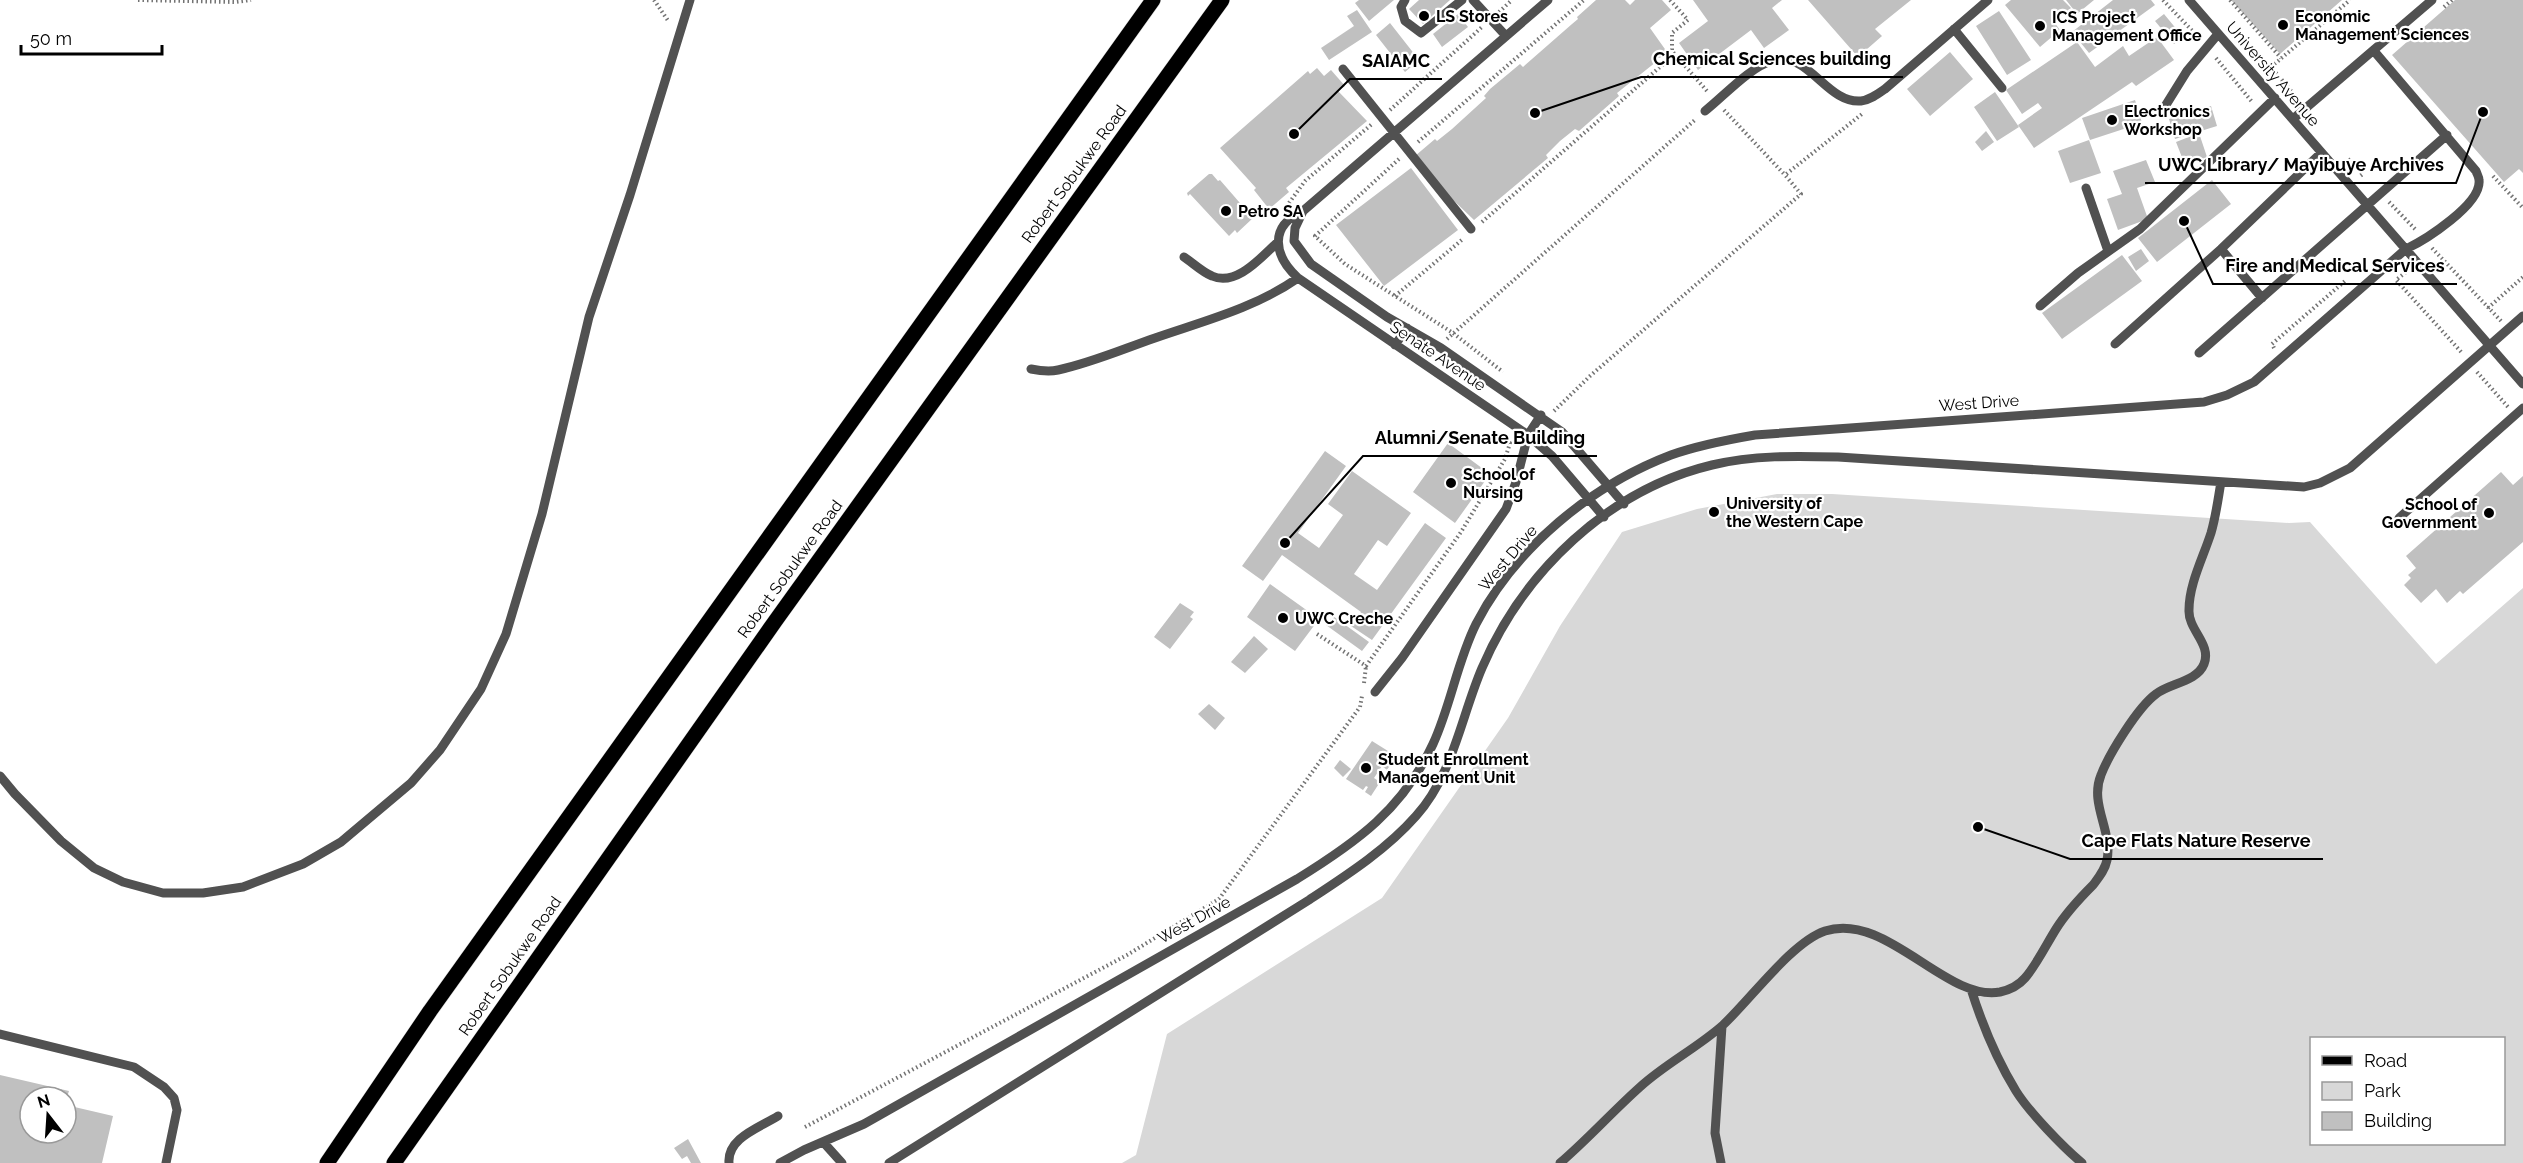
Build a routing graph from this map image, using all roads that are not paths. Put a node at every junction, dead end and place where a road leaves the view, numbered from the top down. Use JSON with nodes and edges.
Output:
{"nodes":[{"id":1,"x":690,"y":0,"type":"edge"},
{"id":2,"x":1154,"y":0,"type":"edge"},
{"id":3,"x":1222,"y":0,"type":"edge"},
{"id":4,"x":1405,"y":0,"type":"edge"},
{"id":5,"x":1462,"y":0,"type":"edge"},
{"id":6,"x":1473,"y":0,"type":"edge"},
{"id":7,"x":1548,"y":0,"type":"edge"},
{"id":8,"x":1988,"y":0,"type":"edge"},
{"id":9,"x":2189,"y":0,"type":"edge"},
{"id":10,"x":2432,"y":0,"type":"edge"},
{"id":11,"x":1954,"y":29,"type":"junction"},
{"id":12,"x":2218,"y":34,"type":"junction"},
{"id":13,"x":1506,"y":36,"type":"junction"},
{"id":14,"x":2374,"y":51,"type":"junction"},
{"id":15,"x":1343,"y":69,"type":"dead end"},
{"id":16,"x":2002,"y":88,"type":"dead end"},
{"id":17,"x":2275,"y":98,"type":"junction"},
{"id":18,"x":2164,"y":108,"type":"dead end"},
{"id":19,"x":1706,"y":111,"type":"road end"},
{"id":20,"x":2293,"y":119,"type":"junction"},
{"id":21,"x":1394,"y":134,"type":"junction"},
{"id":22,"x":2447,"y":135,"type":"junction"},
{"id":23,"x":2321,"y":153,"type":"junction"},
{"id":24,"x":2086,"y":188,"type":"dead end"},
{"id":25,"x":2367,"y":205,"type":"junction"},
{"id":26,"x":1304,"y":211,"type":"junction"},
{"id":27,"x":1471,"y":230,"type":"dead end"},
{"id":28,"x":1278,"y":242,"type":"junction"},
{"id":29,"x":2221,"y":249,"type":"junction"},
{"id":30,"x":2406,"y":249,"type":"junction"},
{"id":31,"x":2108,"y":251,"type":"junction"},
{"id":32,"x":1184,"y":258,"type":"dead end"},
{"id":33,"x":1298,"y":278,"type":"junction"},
{"id":34,"x":2262,"y":298,"type":"junction"},
{"id":35,"x":2040,"y":306,"type":"dead end"},
{"id":36,"x":2523,"y":316,"type":"edge"},
{"id":37,"x":1407,"y":328,"type":"junction"},
{"id":38,"x":2115,"y":344,"type":"dead end"},
{"id":39,"x":1395,"y":345,"type":"junction"},
{"id":40,"x":2490,"y":346,"type":"junction"},
{"id":41,"x":2199,"y":353,"type":"dead end"},
{"id":42,"x":1031,"y":369,"type":"dead end"},
{"id":43,"x":2523,"y":384,"type":"edge"},
{"id":44,"x":2523,"y":408,"type":"edge"},
{"id":45,"x":1541,"y":415,"type":"junction"},
{"id":46,"x":1528,"y":435,"type":"junction"},
{"id":47,"x":2221,"y":482,"type":"junction"},
{"id":48,"x":1609,"y":485,"type":"junction"},
{"id":49,"x":1589,"y":499,"type":"junction"},
{"id":50,"x":1624,"y":504,"type":"junction"},
{"id":51,"x":1604,"y":517,"type":"junction"},
{"id":52,"x":2399,"y":518,"type":"dead end"},
{"id":53,"x":1375,"y":692,"type":"dead end"},
{"id":54,"x":0,"y":776,"type":"edge"},
{"id":55,"x":1971,"y":989,"type":"junction"},
{"id":56,"x":1722,"y":1026,"type":"junction"},
{"id":57,"x":0,"y":1034,"type":"edge"},
{"id":58,"x":778,"y":1116,"type":"dead end"},
{"id":59,"x":824,"y":1143,"type":"junction"},
{"id":60,"x":166,"y":1163,"type":"edge"},
{"id":61,"x":327,"y":1163,"type":"edge"},
{"id":62,"x":394,"y":1163,"type":"edge"},
{"id":63,"x":729,"y":1163,"type":"edge"},
{"id":64,"x":780,"y":1163,"type":"edge"},
{"id":65,"x":842,"y":1163,"type":"edge"},
{"id":66,"x":889,"y":1163,"type":"edge"},
{"id":67,"x":1560,"y":1163,"type":"edge"},
{"id":68,"x":1721,"y":1163,"type":"edge"},
{"id":69,"x":2082,"y":1163,"type":"edge"}],
"edges":[{"from":1,"to":54,"type":"lane"},
{"from":2,"to":61,"type":"main road"},
{"from":3,"to":62,"type":"main road","name":"Robert Sobukwe Road"},
{"from":4,"to":5,"type":"lane"},
{"from":6,"to":13,"type":"lane"},
{"from":7,"to":13,"type":"lane"},
{"from":8,"to":11,"type":"lane"},
{"from":9,"to":12,"type":"lane","name":"University Avenue"},
{"from":10,"to":14,"type":"lane"},
{"from":11,"to":16,"type":"lane"},
{"from":11,"to":19,"type":"lane"},
{"from":12,"to":17,"type":"lane","name":"University Avenue"},
{"from":12,"to":18,"type":"lane"},
{"from":13,"to":21,"type":"lane"},
{"from":14,"to":20,"type":"lane"},
{"from":14,"to":22,"type":"lane","name":"West Drive"},
{"from":15,"to":21,"type":"lane"},
{"from":17,"to":20,"type":"lane","name":"University Avenue"},
{"from":17,"to":31,"type":"lane"},
{"from":20,"to":23,"type":"lane","name":"University Avenue"},
{"from":21,"to":26,"type":"lane"},
{"from":21,"to":27,"type":"lane"},
{"from":22,"to":25,"type":"lane"},
{"from":22,"to":30,"type":"lane","name":"West Drive"},
{"from":23,"to":25,"type":"lane","name":"University Avenue"},
{"from":23,"to":29,"type":"lane"},
{"from":24,"to":31,"type":"lane"},
{"from":25,"to":30,"type":"lane","name":"University Avenue"},
{"from":25,"to":34,"type":"lane"},
{"from":26,"to":28,"type":"lane"},
{"from":26,"to":37,"type":"lane","name":"Senate Avenue"},
{"from":28,"to":32,"type":"lane"},
{"from":28,"to":33,"type":"lane","name":"Senate Avenue"},
{"from":29,"to":34,"type":"lane"},
{"from":29,"to":38,"type":"lane"},
{"from":30,"to":40,"type":"lane","name":"University Avenue"},
{"from":30,"to":48,"type":"lane","name":"West Drive"},
{"from":31,"to":35,"type":"lane"},
{"from":33,"to":39,"type":"lane","name":"Senate Avenue"},
{"from":33,"to":42,"type":"lane"},
{"from":34,"to":41,"type":"lane"},
{"from":36,"to":40,"type":"lane"},
{"from":37,"to":39,"type":"lane"},
{"from":37,"to":45,"type":"lane","name":"Senate Avenue"},
{"from":39,"to":46,"type":"lane","name":"Senate Avenue"},
{"from":40,"to":43,"type":"lane","name":"University Avenue"},
{"from":40,"to":47,"type":"lane"},
{"from":44,"to":52,"type":"lane"},
{"from":45,"to":46,"type":"lane"},
{"from":45,"to":48,"type":"lane","name":"Senate Avenue"},
{"from":46,"to":49,"type":"lane","name":"Senate Avenue"},
{"from":46,"to":53,"type":"lane"},
{"from":47,"to":50,"type":"lane"},
{"from":47,"to":55,"type":"lane"},
{"from":48,"to":49,"type":"lane","name":"West Drive"},
{"from":48,"to":50,"type":"lane","name":"Senate Avenue"},
{"from":49,"to":51,"type":"lane","name":"Senate Avenue"},
{"from":49,"to":59,"type":"lane","name":"West Drive"},
{"from":50,"to":51,"type":"lane"},
{"from":51,"to":66,"type":"lane"},
{"from":55,"to":56,"type":"lane"},
{"from":55,"to":69,"type":"lane"},
{"from":56,"to":67,"type":"lane"},
{"from":56,"to":68,"type":"lane"},
{"from":57,"to":60,"type":"lane"},
{"from":58,"to":63,"type":"lane"},
{"from":59,"to":64,"type":"lane","name":"West Drive"},
{"from":59,"to":65,"type":"lane"}]}
